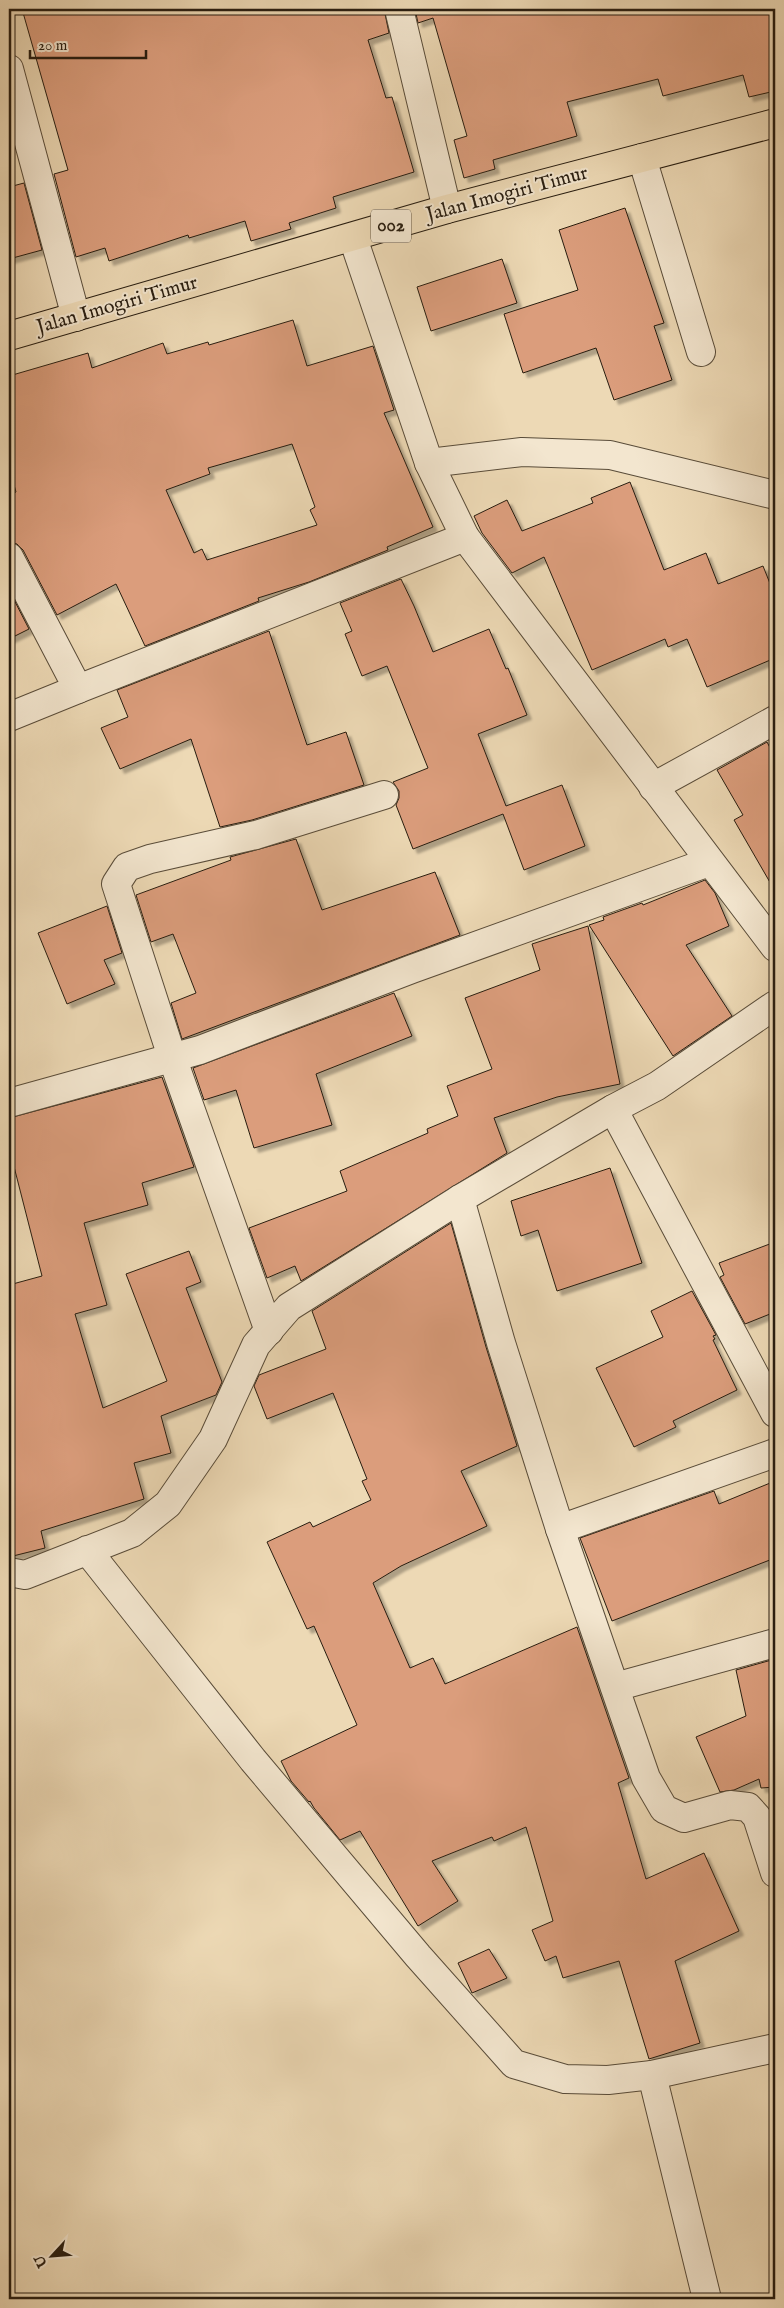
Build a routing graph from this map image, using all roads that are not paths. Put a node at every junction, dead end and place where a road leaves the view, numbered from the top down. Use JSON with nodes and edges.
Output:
{"nodes":[{"id":1,"x":399,"y":9,"type":"edge"},
{"id":2,"x":9,"y":69,"type":"edge"},
{"id":3,"x":775,"y":123,"type":"edge"},
{"id":4,"x":642,"y":158,"type":"junction"},
{"id":5,"x":448,"y":209,"type":"junction"},
{"id":6,"x":353,"y":238,"type":"junction"},
{"id":7,"x":76,"y":317,"type":"junction"},
{"id":8,"x":9,"y":336,"type":"edge"},
{"id":9,"x":700,"y":352,"type":"dead end"},
{"id":10,"x":429,"y":463,"type":"junction"},
{"id":11,"x":775,"y":495,"type":"edge"},
{"id":12,"x":465,"y":537,"type":"junction"},
{"id":13,"x":9,"y":557,"type":"edge"},
{"id":14,"x":78,"y":689,"type":"junction"},
{"id":15,"x":9,"y":717,"type":"edge"},
{"id":16,"x":775,"y":720,"type":"edge"},
{"id":17,"x":653,"y":788,"type":"junction"},
{"id":18,"x":384,"y":796,"type":"dead end"},
{"id":19,"x":709,"y":862,"type":"junction"},
{"id":20,"x":775,"y":947,"type":"edge"},
{"id":21,"x":775,"y":1005,"type":"edge"},
{"id":22,"x":172,"y":1057,"type":"junction"},
{"id":23,"x":9,"y":1103,"type":"edge"},
{"id":24,"x":613,"y":1109,"type":"junction"},
{"id":25,"x":460,"y":1199,"type":"junction"},
{"id":26,"x":269,"y":1331,"type":"junction"},
{"id":27,"x":775,"y":1413,"type":"edge"},
{"id":28,"x":775,"y":1453,"type":"edge"},
{"id":29,"x":560,"y":1529,"type":"junction"},
{"id":30,"x":87,"y":1550,"type":"junction"},
{"id":31,"x":9,"y":1572,"type":"edge"},
{"id":32,"x":775,"y":1643,"type":"edge"},
{"id":33,"x":614,"y":1687,"type":"junction"},
{"id":34,"x":766,"y":1814,"type":"edge"},
{"id":35,"x":775,"y":1873,"type":"edge"},
{"id":36,"x":775,"y":2048,"type":"edge"},
{"id":37,"x":652,"y":2075,"type":"junction"},
{"id":38,"x":707,"y":2299,"type":"edge"}],
"edges":[{"from":1,"to":5,"type":"street"},
{"from":2,"to":7,"type":"street"},
{"from":3,"to":4,"type":"main road","name":"Jalan Imogiri Timur","number":"002"},
{"from":4,"to":5,"type":"main road","name":"Jalan Imogiri Timur","number":"002"},
{"from":4,"to":9,"type":"street"},
{"from":5,"to":6,"type":"main road","name":"Jalan Imogiri Timur","number":"002"},
{"from":6,"to":7,"type":"main road","name":"Jalan Imogiri Timur","number":"002"},
{"from":6,"to":10,"type":"street"},
{"from":7,"to":8,"type":"main road","name":"Jalan Imogiri Timur","number":"002"},
{"from":10,"to":11,"type":"street"},
{"from":10,"to":12,"type":"street"},
{"from":12,"to":14,"type":"street"},
{"from":12,"to":17,"type":"street"},
{"from":13,"to":14,"type":"street"},
{"from":14,"to":15,"type":"street"},
{"from":16,"to":17,"type":"street"},
{"from":17,"to":19,"type":"street"},
{"from":18,"to":22,"type":"street"},
{"from":19,"to":20,"type":"street"},
{"from":19,"to":22,"type":"street"},
{"from":21,"to":24,"type":"street"},
{"from":22,"to":23,"type":"street"},
{"from":22,"to":26,"type":"street"},
{"from":24,"to":25,"type":"street"},
{"from":24,"to":27,"type":"street"},
{"from":25,"to":26,"type":"street"},
{"from":25,"to":29,"type":"street"},
{"from":26,"to":30,"type":"street"},
{"from":28,"to":29,"type":"street"},
{"from":29,"to":33,"type":"street"},
{"from":30,"to":31,"type":"street"},
{"from":30,"to":37,"type":"street"},
{"from":32,"to":33,"type":"street"},
{"from":33,"to":34,"type":"street"},
{"from":34,"to":35,"type":"street"},
{"from":36,"to":37,"type":"street"},
{"from":37,"to":38,"type":"street"}]}
